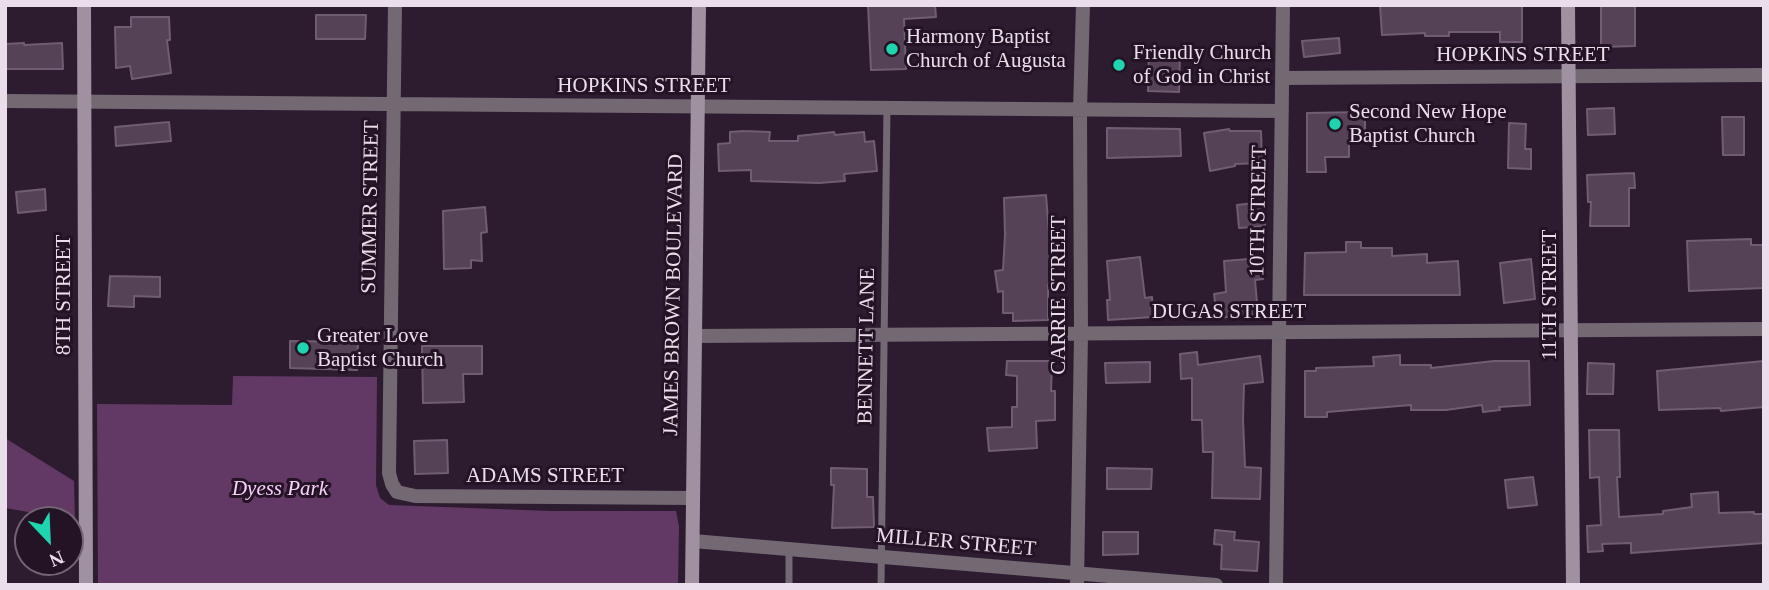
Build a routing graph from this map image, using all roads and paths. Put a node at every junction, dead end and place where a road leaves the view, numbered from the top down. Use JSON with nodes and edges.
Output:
{"nodes":[{"id":1,"x":84,"y":5,"type":"edge"},
{"id":2,"x":395,"y":5,"type":"edge"},
{"id":3,"x":699,"y":5,"type":"edge"},
{"id":4,"x":1083,"y":5,"type":"edge"},
{"id":5,"x":1283,"y":5,"type":"edge"},
{"id":6,"x":1568,"y":5,"type":"edge"},
{"id":7,"x":1764,"y":75,"type":"edge"},
{"id":8,"x":1570,"y":76,"type":"junction"},
{"id":9,"x":1282,"y":78,"type":"junction"},
{"id":10,"x":5,"y":101,"type":"edge"},
{"id":11,"x":85,"y":101,"type":"junction"},
{"id":12,"x":393,"y":104,"type":"junction"},
{"id":13,"x":887,"y":107,"type":"junction"},
{"id":14,"x":698,"y":108,"type":"junction"},
{"id":15,"x":1080,"y":110,"type":"junction"},
{"id":16,"x":1282,"y":111,"type":"junction"},
{"id":17,"x":1764,"y":329,"type":"edge"},
{"id":18,"x":1572,"y":330,"type":"junction"},
{"id":19,"x":1279,"y":332,"type":"junction"},
{"id":20,"x":1081,"y":334,"type":"junction"},
{"id":21,"x":886,"y":335,"type":"junction"},
{"id":22,"x":695,"y":336,"type":"junction"},
{"id":23,"x":397,"y":492,"type":"joint"},
{"id":24,"x":693,"y":498,"type":"junction"},
{"id":25,"x":692,"y":541,"type":"junction"},
{"id":26,"x":789,"y":549,"type":"junction"},
{"id":27,"x":882,"y":556,"type":"junction"},
{"id":28,"x":1077,"y":580,"type":"edge"},
{"id":29,"x":86,"y":585,"type":"edge"},
{"id":30,"x":692,"y":585,"type":"edge"},
{"id":31,"x":789,"y":585,"type":"edge"},
{"id":32,"x":881,"y":585,"type":"edge"},
{"id":33,"x":1216,"y":585,"type":"edge"},
{"id":34,"x":1276,"y":585,"type":"edge"},
{"id":35,"x":1573,"y":585,"type":"edge"}],
"edges":[{"from":1,"to":11,"type":"street","name":"8TH STREET"},
{"from":2,"to":12,"type":"street","name":"SUMMER STREET"},
{"from":3,"to":14,"type":"street","name":"JAMES BROWN BOULEVARD"},
{"from":4,"to":15,"type":"street","name":"CARRIE STREET"},
{"from":5,"to":9,"type":"street","name":"10TH STREET"},
{"from":6,"to":8,"type":"street","name":"11TH STREET"},
{"from":7,"to":8,"type":"street","name":"HOPKINS STREET"},
{"from":8,"to":9,"type":"street","name":"HOPKINS STREET"},
{"from":8,"to":18,"type":"street","name":"11TH STREET"},
{"from":9,"to":16,"type":"street","name":"10TH STREET"},
{"from":10,"to":11,"type":"street","name":"HOPKINS STREET"},
{"from":11,"to":12,"type":"street","name":"HOPKINS STREET"},
{"from":11,"to":29,"type":"street","name":"8TH STREET"},
{"from":12,"to":14,"type":"street","name":"HOPKINS STREET"},
{"from":12,"to":23,"type":"street","name":"SUMMER STREET"},
{"from":13,"to":14,"type":"street","name":"HOPKINS STREET"},
{"from":13,"to":15,"type":"street","name":"HOPKINS STREET"},
{"from":13,"to":21,"type":"lane","name":"BENNETT LANE"},
{"from":14,"to":22,"type":"street","name":"JAMES BROWN BOULEVARD"},
{"from":15,"to":16,"type":"street","name":"HOPKINS STREET"},
{"from":15,"to":20,"type":"street","name":"CARRIE STREET"},
{"from":16,"to":19,"type":"street","name":"10TH STREET"},
{"from":17,"to":18,"type":"street","name":"DUGAS STREET"},
{"from":18,"to":19,"type":"street","name":"DUGAS STREET"},
{"from":18,"to":35,"type":"street","name":"11TH STREET"},
{"from":19,"to":20,"type":"street","name":"DUGAS STREET"},
{"from":19,"to":34,"type":"street","name":"10TH STREET"},
{"from":20,"to":21,"type":"street","name":"DUGAS STREET"},
{"from":20,"to":28,"type":"street","name":"CARRIE STREET"},
{"from":21,"to":22,"type":"street","name":"DUGAS STREET"},
{"from":21,"to":27,"type":"lane","name":"BENNETT LANE"},
{"from":22,"to":24,"type":"street","name":"JAMES BROWN BOULEVARD"},
{"from":23,"to":24,"type":"street","name":"ADAMS STREET"},
{"from":24,"to":25,"type":"street","name":"JAMES BROWN BOULEVARD"},
{"from":25,"to":26,"type":"street","name":"MILLER STREET"},
{"from":25,"to":30,"type":"street","name":"JAMES BROWN BOULEVARD"},
{"from":26,"to":27,"type":"street","name":"MILLER STREET"},
{"from":26,"to":31,"type":"lane"},
{"from":27,"to":28,"type":"street","name":"MILLER STREET"},
{"from":27,"to":32,"type":"lane","name":"BENNETT LANE"},
{"from":28,"to":33,"type":"street","name":"MILLER STREET"}]}
